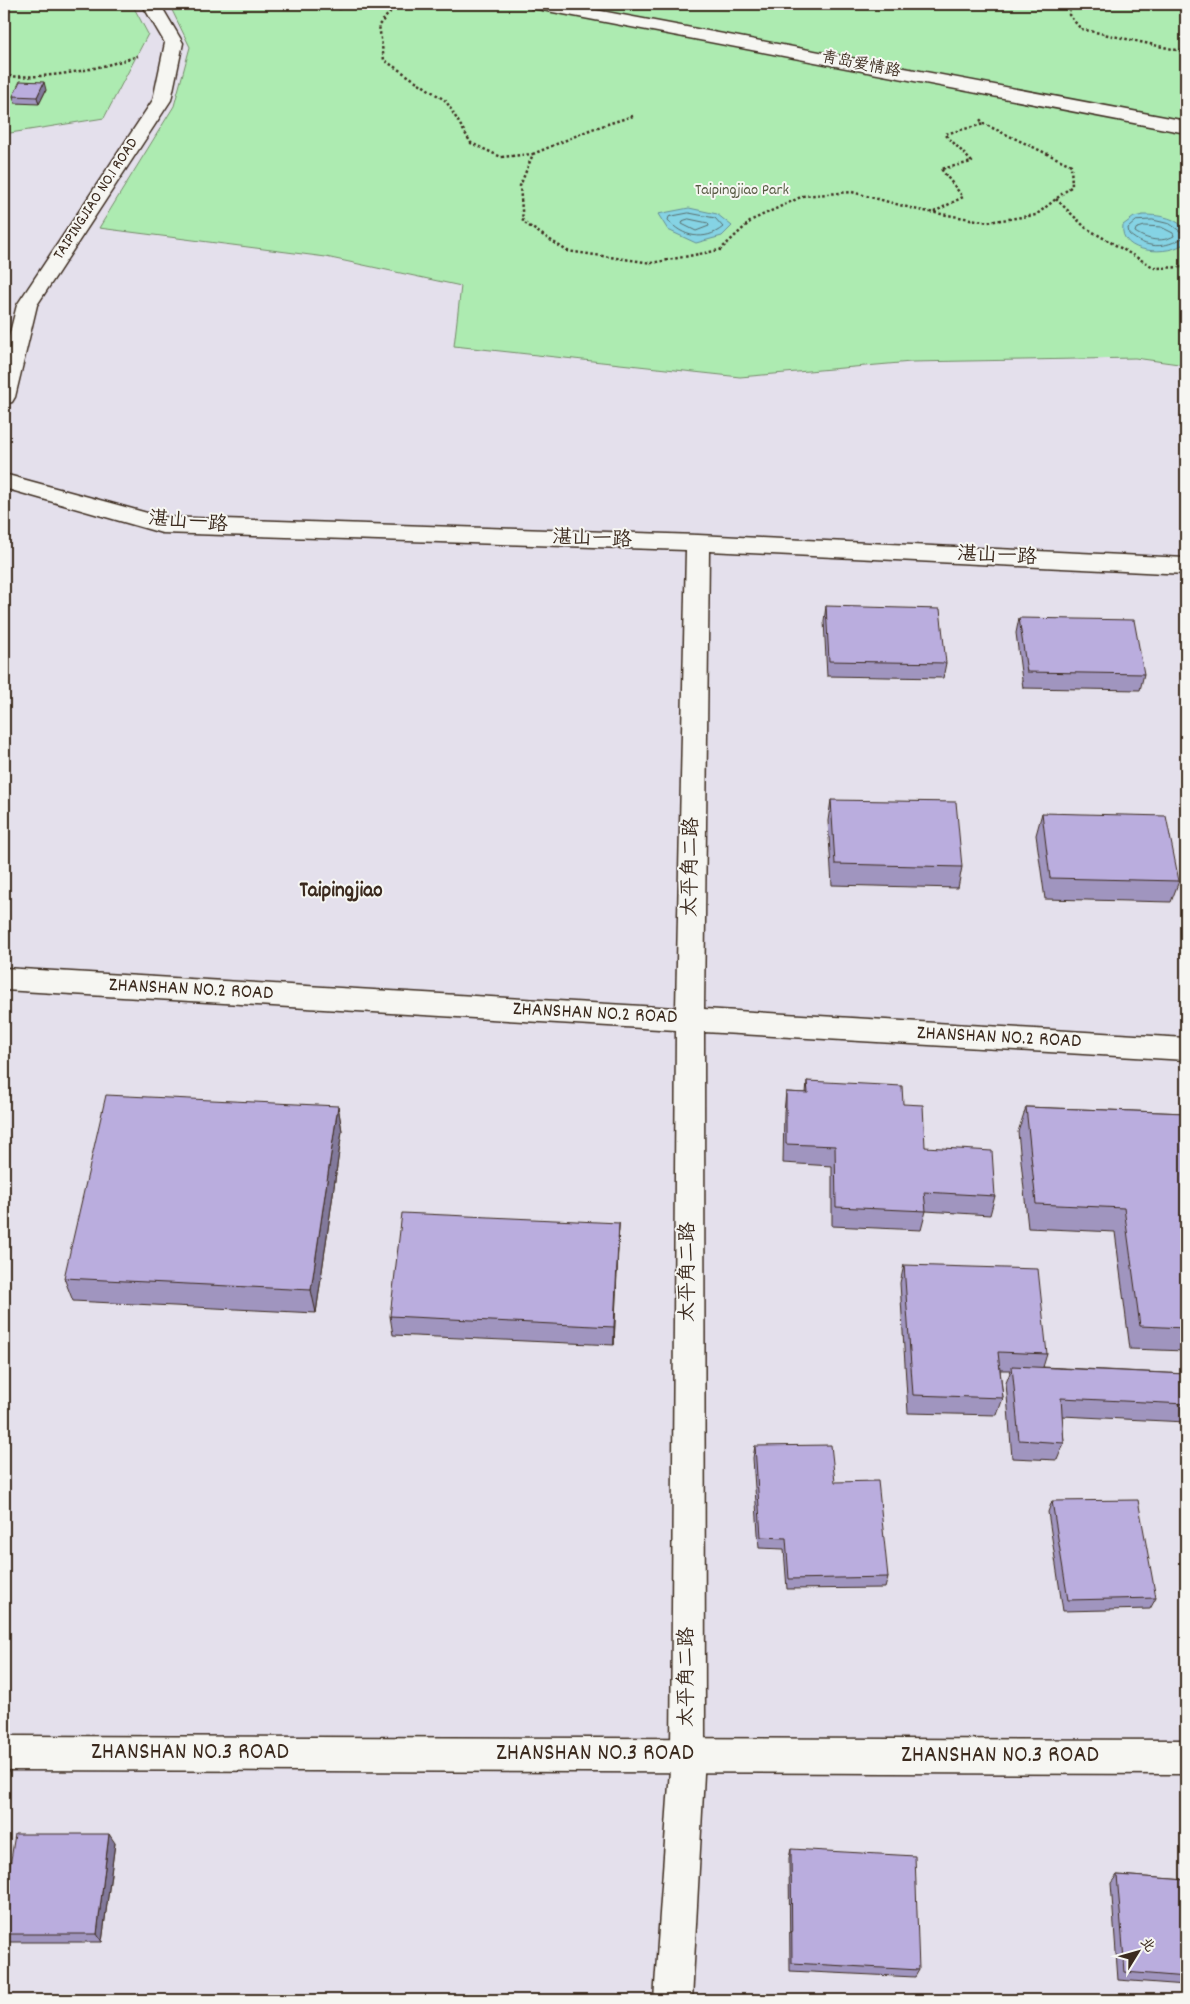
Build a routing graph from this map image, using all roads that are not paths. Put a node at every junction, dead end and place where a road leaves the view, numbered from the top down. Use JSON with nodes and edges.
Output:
{"nodes":[{"id":1,"x":151,"y":4,"type":"edge"},
{"id":2,"x":537,"y":4,"type":"edge"},
{"id":3,"x":1186,"y":127,"type":"edge"},
{"id":4,"x":4,"y":397,"type":"edge"},
{"id":5,"x":4,"y":481,"type":"edge"},
{"id":6,"x":698,"y":543,"type":"junction"},
{"id":7,"x":1186,"y":566,"type":"edge"},
{"id":8,"x":4,"y":979,"type":"edge"},
{"id":9,"x":690,"y":1020,"type":"junction"},
{"id":10,"x":1186,"y":1049,"type":"edge"},
{"id":11,"x":4,"y":1753,"type":"edge"},
{"id":12,"x":688,"y":1754,"type":"junction"},
{"id":13,"x":1186,"y":1757,"type":"edge"},
{"id":14,"x":673,"y":2000,"type":"edge"}],
"edges":[{"from":1,"to":4,"type":"street","name":"TAIPINGJIAO NO.1 ROAD"},
{"from":2,"to":3,"type":"street","name":"青岛爱情路"},
{"from":5,"to":6,"type":"street","name":"湛山一路"},
{"from":6,"to":7,"type":"street","name":"湛山一路"},
{"from":6,"to":9,"type":"street","name":"太平角二路"},
{"from":8,"to":9,"type":"street","name":"ZHANSHAN NO.2 ROAD"},
{"from":9,"to":10,"type":"street","name":"ZHANSHAN NO.2 ROAD"},
{"from":9,"to":12,"type":"street","name":"太平角二路"},
{"from":11,"to":12,"type":"street","name":"ZHANSHAN NO.3 ROAD"},
{"from":12,"to":13,"type":"street","name":"ZHANSHAN NO.3 ROAD"},
{"from":12,"to":14,"type":"street","name":"太平角二路"}]}
